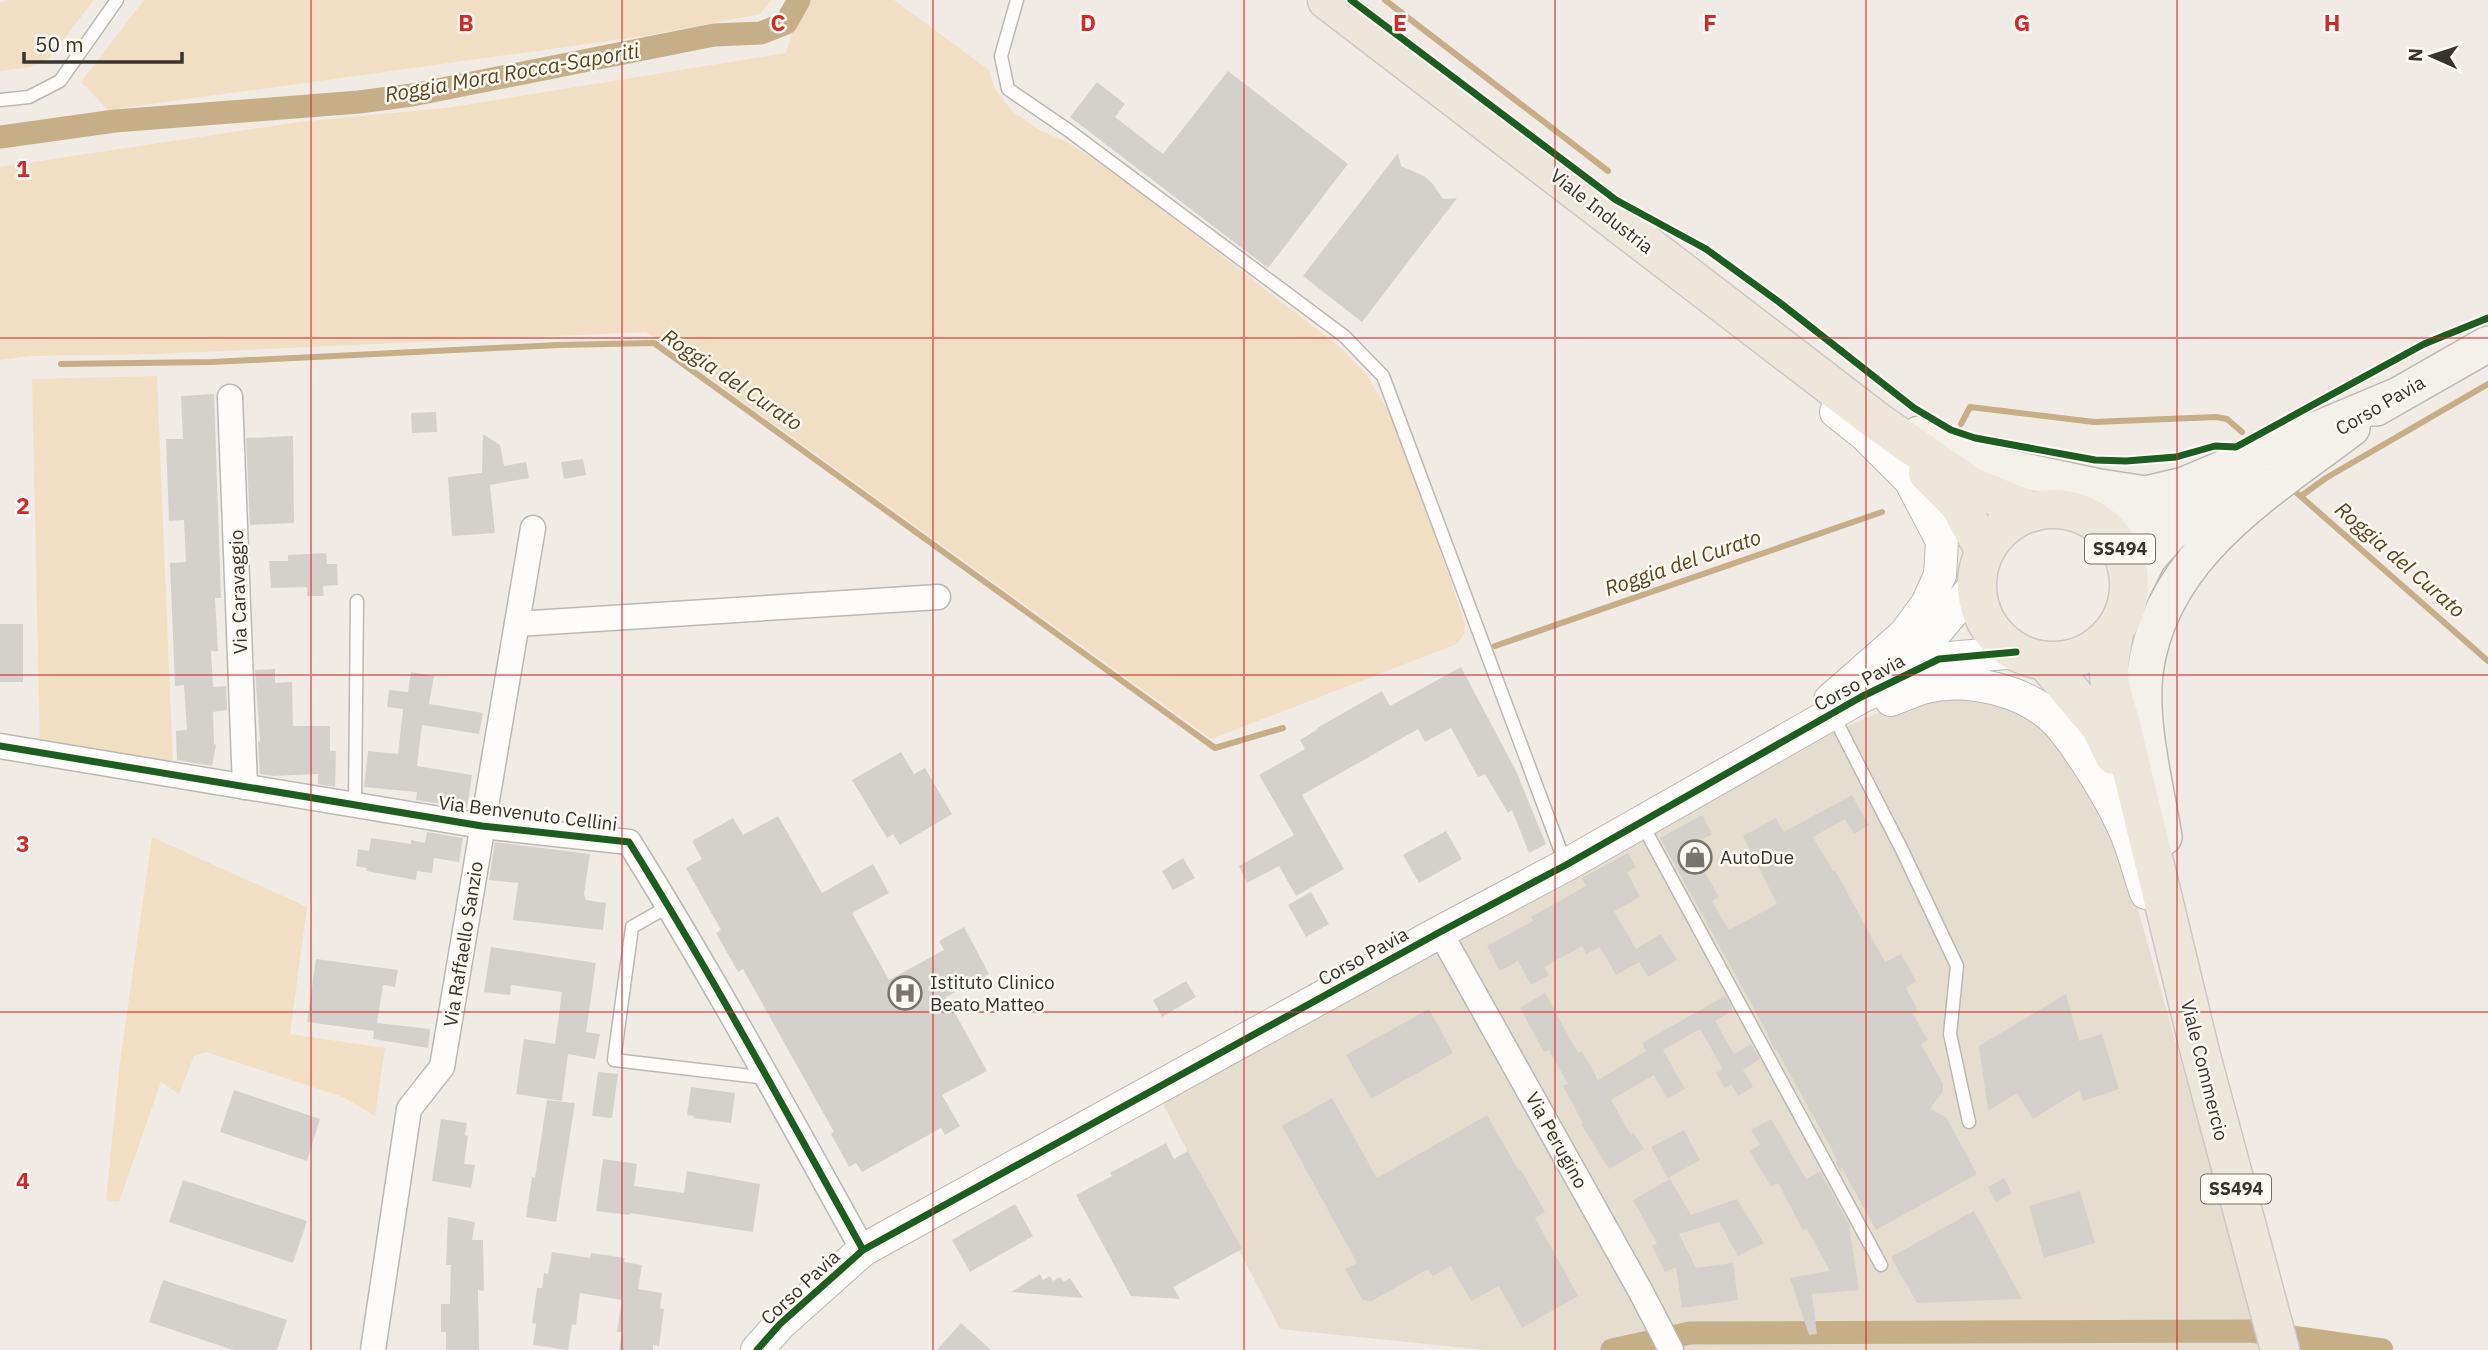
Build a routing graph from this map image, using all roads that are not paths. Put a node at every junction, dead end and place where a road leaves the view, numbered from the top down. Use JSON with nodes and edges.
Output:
{"nodes":[{"id":1,"x":117,"y":0,"type":"edge"},
{"id":2,"x":1017,"y":0,"type":"edge"},
{"id":3,"x":1327,"y":0,"type":"edge"},
{"id":4,"x":0,"y":100,"type":"edge"},
{"id":5,"x":1680,"y":271,"type":"junction"},
{"id":6,"x":2488,"y":344,"type":"edge"},
{"id":7,"x":230,"y":397,"type":"dead end"},
{"id":8,"x":2394,"y":397,"type":"junction"},
{"id":9,"x":1878,"y":422,"type":"junction"},
{"id":10,"x":2272,"y":467,"type":"junction"},
{"id":11,"x":2033,"y":512,"type":"junction"},
{"id":12,"x":2077,"y":513,"type":"junction"},
{"id":13,"x":533,"y":528,"type":"dead end"},
{"id":14,"x":1982,"y":566,"type":"junction"},
{"id":15,"x":938,"y":597,"type":"dead end"},
{"id":16,"x":2129,"y":597,"type":"junction"},
{"id":17,"x":357,"y":601,"type":"dead end"},
{"id":18,"x":517,"y":624,"type":"junction"},
{"id":19,"x":2113,"y":633,"type":"junction"},
{"id":20,"x":2030,"y":657,"type":"junction"},
{"id":21,"x":1861,"y":697,"type":"junction"},
{"id":22,"x":1832,"y":712,"type":"junction"},
{"id":23,"x":0,"y":746,"type":"edge"},
{"id":24,"x":245,"y":787,"type":"junction"},
{"id":25,"x":355,"y":805,"type":"junction"},
{"id":26,"x":1642,"y":824,"type":"junction"},
{"id":27,"x":482,"y":825,"type":"junction"},
{"id":28,"x":1566,"y":866,"type":"junction"},
{"id":29,"x":669,"y":906,"type":"junction"},
{"id":30,"x":2164,"y":911,"type":"junction"},
{"id":31,"x":1440,"y":932,"type":"junction"},
{"id":32,"x":2200,"y":1052,"type":"junction"},
{"id":33,"x":768,"y":1078,"type":"junction"},
{"id":34,"x":1969,"y":1122,"type":"dead end"},
{"id":35,"x":863,"y":1250,"type":"junction"},
{"id":36,"x":1881,"y":1265,"type":"dead end"},
{"id":37,"x":2277,"y":1340,"type":"edge"},
{"id":38,"x":1667,"y":1342,"type":"edge"},
{"id":39,"x":373,"y":1350,"type":"edge"},
{"id":40,"x":757,"y":1350,"type":"edge"}],
"edges":[{"from":1,"to":4,"type":"lane"},
{"from":2,"to":28,"type":"lane"},
{"from":3,"to":5,"type":"main road","name":"Viale Industria","number":"SS494"},
{"from":5,"to":8,"type":"main road"},
{"from":5,"to":9,"type":"main road","name":"Viale Industria","number":"SS494"},
{"from":5,"to":22,"type":"street"},
{"from":6,"to":8,"type":"main road","name":"Corso Pavia"},
{"from":7,"to":24,"type":"street","name":"Via Caravaggio"},
{"from":8,"to":10,"type":"main road","name":"Corso Pavia"},
{"from":8,"to":32,"type":"main road"},
{"from":9,"to":11,"type":"main road","name":"Viale Industria","number":"SS494"},
{"from":9,"to":14,"type":"main road","name":"Viale Industria","number":"SS494"},
{"from":10,"to":12,"type":"main road"},
{"from":10,"to":16,"type":"main road"},
{"from":11,"to":12,"type":"main road","number":"SS494"},
{"from":11,"to":14,"type":"main road","number":"SS494"},
{"from":12,"to":16,"type":"main road","number":"SS494"},
{"from":13,"to":18,"type":"street","name":"Via Raffaello Sanzio"},
{"from":14,"to":20,"type":"main road","number":"SS494"},
{"from":14,"to":21,"type":"street","name":"Corso Pavia"},
{"from":15,"to":18,"type":"street"},
{"from":16,"to":19,"type":"main road","number":"SS494"},
{"from":17,"to":25,"type":"lane"},
{"from":18,"to":27,"type":"street","name":"Via Raffaello Sanzio"},
{"from":19,"to":20,"type":"main road","number":"SS494"},
{"from":19,"to":30,"type":"main road","name":"Viale Commercio","number":"SS494"},
{"from":20,"to":21,"type":"street","name":"Corso Pavia"},
{"from":20,"to":30,"type":"main road","name":"Viale Commercio","number":"SS494"},
{"from":21,"to":22,"type":"street","name":"Corso Pavia"},
{"from":22,"to":26,"type":"street","name":"Corso Pavia"},
{"from":22,"to":32,"type":"street"},
{"from":22,"to":34,"type":"lane"},
{"from":23,"to":24,"type":"street","name":"Via Benvenuto Cellini"},
{"from":24,"to":25,"type":"street","name":"Via Benvenuto Cellini"},
{"from":25,"to":27,"type":"street","name":"Via Benvenuto Cellini"},
{"from":26,"to":28,"type":"street","name":"Corso Pavia"},
{"from":26,"to":36,"type":"lane"},
{"from":27,"to":29,"type":"street","name":"Via Benvenuto Cellini"},
{"from":27,"to":39,"type":"street","name":"Via Raffaello Sanzio"},
{"from":28,"to":31,"type":"street","name":"Corso Pavia"},
{"from":29,"to":33,"type":"street","name":"Via Benvenuto Cellini"},
{"from":29,"to":33,"type":"lane"},
{"from":30,"to":32,"type":"main road","name":"Viale Commercio","number":"SS494"},
{"from":31,"to":35,"type":"street","name":"Corso Pavia"},
{"from":31,"to":38,"type":"street","name":"Via Perugino"},
{"from":32,"to":37,"type":"main road","name":"Viale Commercio","number":"SS494"},
{"from":33,"to":35,"type":"street","name":"Via Benvenuto Cellini"},
{"from":35,"to":40,"type":"street","name":"Corso Pavia"}]}
